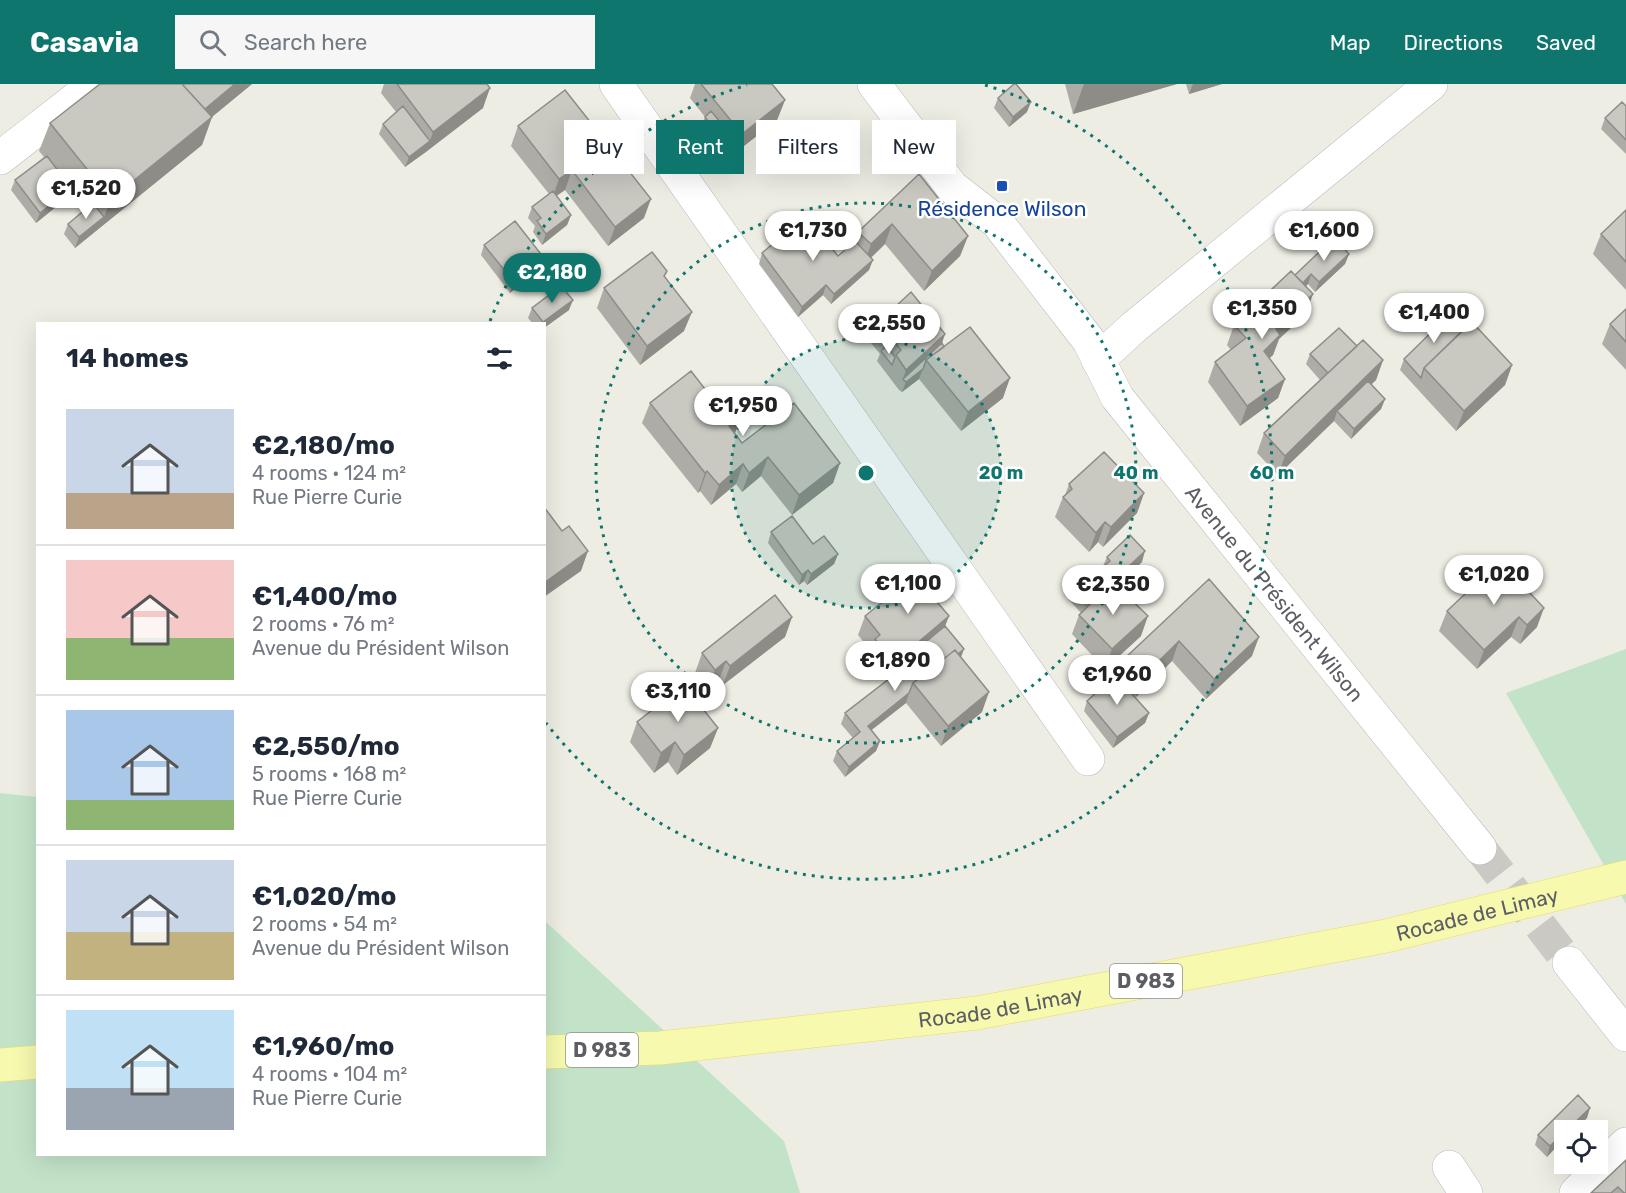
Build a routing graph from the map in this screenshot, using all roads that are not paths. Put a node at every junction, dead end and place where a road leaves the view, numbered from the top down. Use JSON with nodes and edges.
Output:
{"nodes":[{"id":1,"x":95,"y":84,"type":"edge"},
{"id":2,"x":615,"y":84,"type":"edge"},
{"id":3,"x":874,"y":84,"type":"edge"},
{"id":4,"x":1431,"y":84,"type":"edge"},
{"id":5,"x":0,"y":158,"type":"edge"},
{"id":6,"x":1098,"y":360,"type":"junction"},
{"id":7,"x":1088,"y":759,"type":"dead end"},
{"id":8,"x":1480,"y":848,"type":"tunnel mouth"},
{"id":9,"x":1626,"y":877,"type":"edge"},
{"id":10,"x":1569,"y":963,"type":"tunnel mouth"},
{"id":11,"x":1626,"y":1035,"type":"edge"},
{"id":12,"x":0,"y":1048,"type":"edge"},
{"id":13,"x":36,"y":1051,"type":"edge"},
{"id":14,"x":546,"y":1052,"type":"edge"},
{"id":15,"x":36,"y":1062,"type":"edge"},
{"id":16,"x":0,"y":1065,"type":"edge"},
{"id":17,"x":1626,"y":1144,"type":"edge"},
{"id":18,"x":1576,"y":1193,"type":"edge"}],
"edges":[{"from":1,"to":5,"type":"street"},
{"from":2,"to":7,"type":"street"},
{"from":3,"to":6,"type":"street","name":"Avenue du Président Wilson"},
{"from":4,"to":6,"type":"street"},
{"from":6,"to":8,"type":"street","name":"Avenue du Président Wilson"},
{"from":9,"to":14,"type":"main road","name":"Rocade de Limay","number":"D 983"},
{"from":10,"to":11,"type":"street"},
{"from":12,"to":13,"type":"main road"},
{"from":15,"to":16,"type":"main road"},
{"from":17,"to":18,"type":"street"}]}
